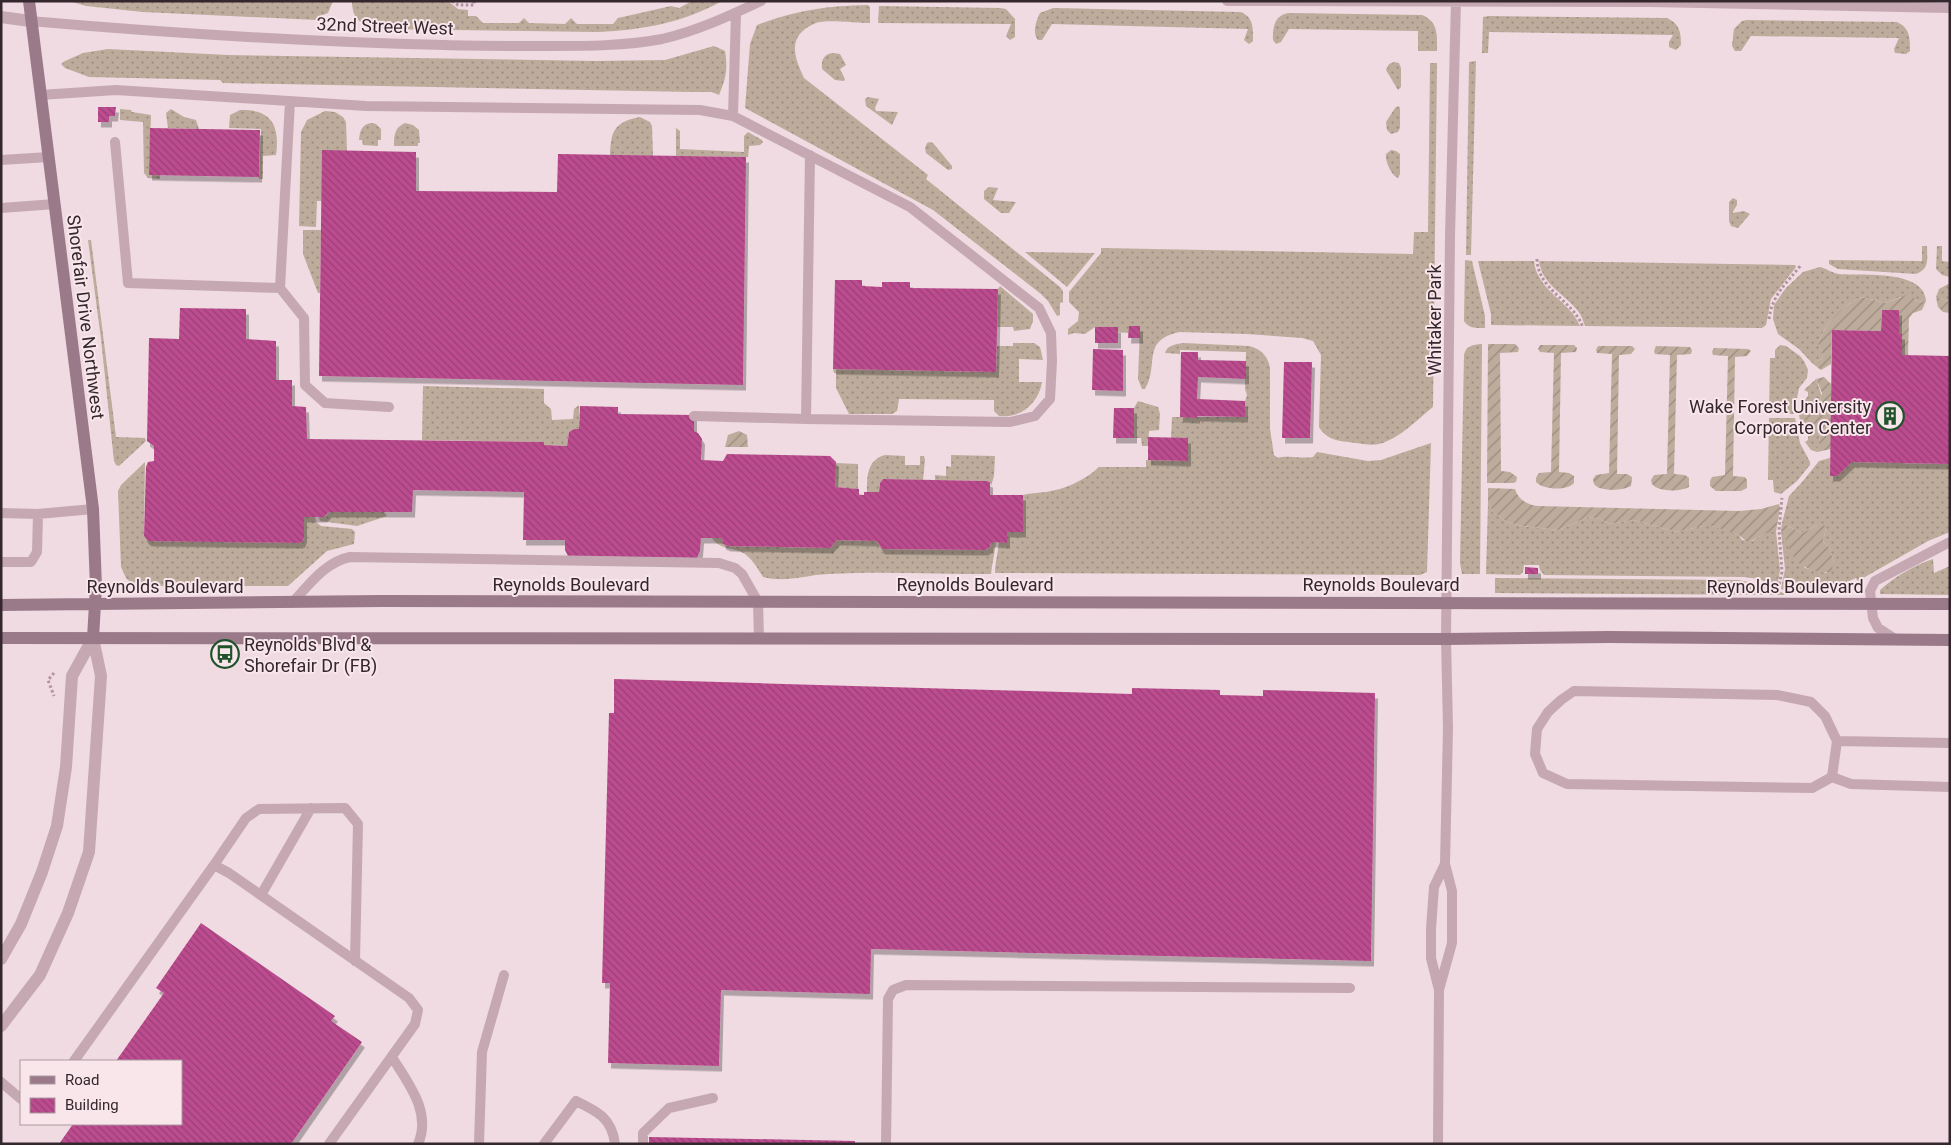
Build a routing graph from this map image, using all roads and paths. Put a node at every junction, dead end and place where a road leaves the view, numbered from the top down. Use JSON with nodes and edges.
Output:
{"nodes":[{"id":1,"x":29,"y":1,"type":"edge"},
{"id":2,"x":452,"y":1,"type":"edge"},
{"id":3,"x":474,"y":1,"type":"edge"},
{"id":4,"x":761,"y":1,"type":"edge"},
{"id":5,"x":1227,"y":1,"type":"edge"},
{"id":6,"x":1456,"y":2,"type":"edge"},
{"id":7,"x":1950,"y":8,"type":"edge"},
{"id":8,"x":736,"y":13,"type":"junction"},
{"id":9,"x":1,"y":17,"type":"edge"},
{"id":10,"x":30,"y":21,"type":"junction"},
{"id":11,"x":40,"y":95,"type":"junction"},
{"id":12,"x":290,"y":101,"type":"junction"},
{"id":13,"x":733,"y":116,"type":"junction"},
{"id":14,"x":115,"y":142,"type":"dead end"},
{"id":15,"x":810,"y":155,"type":"junction"},
{"id":16,"x":49,"y":157,"type":"junction"},
{"id":17,"x":1,"y":160,"type":"edge"},
{"id":18,"x":55,"y":204,"type":"junction"},
{"id":19,"x":1,"y":208,"type":"edge"},
{"id":20,"x":1537,"y":259,"type":"dead end"},
{"id":21,"x":1801,"y":265,"type":"dead end"},
{"id":22,"x":280,"y":288,"type":"junction"},
{"id":23,"x":1769,"y":319,"type":"dead end"},
{"id":24,"x":1583,"y":328,"type":"dead end"},
{"id":25,"x":389,"y":407,"type":"dead end"},
{"id":26,"x":694,"y":416,"type":"dead end"},
{"id":27,"x":806,"y":419,"type":"junction"},
{"id":28,"x":1782,"y":498,"type":"dead end"},
{"id":29,"x":93,"y":509,"type":"junction"},
{"id":30,"x":1,"y":513,"type":"edge"},
{"id":31,"x":38,"y":514,"type":"junction"},
{"id":32,"x":1950,"y":542,"type":"edge"},
{"id":33,"x":1,"y":562,"type":"edge"},
{"id":34,"x":1778,"y":589,"type":"dead end"},
{"id":35,"x":758,"y":602,"type":"junction"},
{"id":36,"x":1446,"y":602,"type":"junction"},
{"id":37,"x":95,"y":603,"type":"junction"},
{"id":38,"x":292,"y":603,"type":"junction"},
{"id":39,"x":1872,"y":603,"type":"junction"},
{"id":40,"x":1950,"y":604,"type":"edge"},
{"id":41,"x":1,"y":605,"type":"edge"},
{"id":42,"x":1,"y":638,"type":"edge"},
{"id":43,"x":93,"y":638,"type":"junction"},
{"id":44,"x":759,"y":639,"type":"junction"},
{"id":45,"x":1446,"y":640,"type":"junction"},
{"id":46,"x":1897,"y":640,"type":"junction"},
{"id":47,"x":1950,"y":640,"type":"edge"},
{"id":48,"x":54,"y":673,"type":"dead end"},
{"id":49,"x":55,"y":704,"type":"dead end"},
{"id":50,"x":1837,"y":741,"type":"junction"},
{"id":51,"x":1950,"y":743,"type":"edge"},
{"id":52,"x":1832,"y":777,"type":"junction"},
{"id":53,"x":1950,"y":787,"type":"edge"},
{"id":54,"x":311,"y":808,"type":"junction"},
{"id":55,"x":1445,"y":864,"type":"junction"},
{"id":56,"x":214,"y":865,"type":"junction"},
{"id":57,"x":261,"y":895,"type":"junction"},
{"id":58,"x":1,"y":959,"type":"edge"},
{"id":59,"x":355,"y":961,"type":"junction"},
{"id":60,"x":504,"y":975,"type":"dead end"},
{"id":61,"x":1350,"y":988,"type":"dead end"},
{"id":62,"x":1439,"y":990,"type":"junction"},
{"id":63,"x":1,"y":1026,"type":"edge"},
{"id":64,"x":392,"y":1057,"type":"junction"},
{"id":65,"x":75,"y":1060,"type":"edge"},
{"id":66,"x":1,"y":1082,"type":"edge"},
{"id":67,"x":20,"y":1098,"type":"edge"},
{"id":68,"x":713,"y":1098,"type":"dead end"},
{"id":69,"x":612,"y":1141,"type":"edge"},
{"id":70,"x":329,"y":1144,"type":"edge"},
{"id":71,"x":418,"y":1144,"type":"edge"},
{"id":72,"x":479,"y":1144,"type":"edge"},
{"id":73,"x":544,"y":1144,"type":"edge"},
{"id":74,"x":643,"y":1144,"type":"edge"},
{"id":75,"x":886,"y":1144,"type":"edge"},
{"id":76,"x":1438,"y":1144,"type":"edge"}],
"edges":[{"from":1,"to":10,"type":"main road","name":"Shorefair Drive Northwest"},
{"from":2,"to":3,"type":"path"},
{"from":4,"to":8,"type":"lane","name":"32nd Street West"},
{"from":5,"to":6,"type":"lane"},
{"from":6,"to":7,"type":"lane"},
{"from":6,"to":36,"type":"lane","name":"Whitaker Park"},
{"from":8,"to":10,"type":"lane","name":"32nd Street West"},
{"from":8,"to":13,"type":"lane"},
{"from":9,"to":10,"type":"street","name":"32nd Street West"},
{"from":10,"to":11,"type":"main road","name":"Shorefair Drive Northwest"},
{"from":11,"to":12,"type":"lane"},
{"from":11,"to":16,"type":"main road","name":"Shorefair Drive Northwest"},
{"from":12,"to":13,"type":"lane"},
{"from":12,"to":22,"type":"lane"},
{"from":13,"to":15,"type":"lane"},
{"from":14,"to":22,"type":"lane"},
{"from":15,"to":27,"type":"lane"},
{"from":15,"to":27,"type":"lane"},
{"from":16,"to":17,"type":"lane"},
{"from":16,"to":18,"type":"main road","name":"Shorefair Drive Northwest"},
{"from":18,"to":19,"type":"lane"},
{"from":18,"to":29,"type":"main road","name":"Shorefair Drive Northwest"},
{"from":20,"to":24,"type":"path"},
{"from":21,"to":23,"type":"path"},
{"from":22,"to":25,"type":"lane"},
{"from":26,"to":27,"type":"lane"},
{"from":28,"to":34,"type":"path"},
{"from":29,"to":31,"type":"lane"},
{"from":29,"to":37,"type":"main road","name":"Shorefair Drive Northwest"},
{"from":30,"to":31,"type":"lane"},
{"from":31,"to":33,"type":"lane"},
{"from":32,"to":39,"type":"lane"},
{"from":35,"to":36,"type":"main road","name":"Reynolds Boulevard"},
{"from":35,"to":38,"type":"main road","name":"Reynolds Boulevard"},
{"from":35,"to":38,"type":"lane"},
{"from":35,"to":44,"type":"lane"},
{"from":36,"to":39,"type":"main road","name":"Reynolds Boulevard"},
{"from":36,"to":45,"type":"lane","name":"Whitaker Park"},
{"from":37,"to":38,"type":"main road","name":"Reynolds Boulevard"},
{"from":37,"to":41,"type":"main road","name":"Reynolds Boulevard"},
{"from":37,"to":43,"type":"main road","name":"Shorefair Drive Northwest"},
{"from":39,"to":40,"type":"main road","name":"Reynolds Boulevard"},
{"from":39,"to":46,"type":"lane"},
{"from":42,"to":43,"type":"main road"},
{"from":43,"to":44,"type":"main road"},
{"from":43,"to":58,"type":"street","name":"Shorefair Drive Northwest"},
{"from":43,"to":63,"type":"street","name":"Shorefair Drive Northwest"},
{"from":44,"to":45,"type":"main road"},
{"from":45,"to":46,"type":"main road"},
{"from":45,"to":55,"type":"lane","name":"Whitaker Park"},
{"from":46,"to":47,"type":"main road"},
{"from":48,"to":49,"type":"path"},
{"from":50,"to":51,"type":"lane"},
{"from":50,"to":52,"type":"lane"},
{"from":50,"to":52,"type":"lane"},
{"from":52,"to":53,"type":"lane"},
{"from":54,"to":56,"type":"lane"},
{"from":54,"to":57,"type":"lane"},
{"from":54,"to":59,"type":"lane"},
{"from":55,"to":62,"type":"lane"},
{"from":55,"to":62,"type":"lane"},
{"from":56,"to":57,"type":"lane"},
{"from":56,"to":65,"type":"lane"},
{"from":57,"to":59,"type":"lane"},
{"from":59,"to":64,"type":"lane"},
{"from":60,"to":72,"type":"lane"},
{"from":61,"to":75,"type":"lane"},
{"from":62,"to":76,"type":"lane"},
{"from":64,"to":70,"type":"lane"},
{"from":64,"to":71,"type":"lane"},
{"from":66,"to":67,"type":"lane"},
{"from":68,"to":74,"type":"lane"},
{"from":69,"to":73,"type":"lane"}]}
